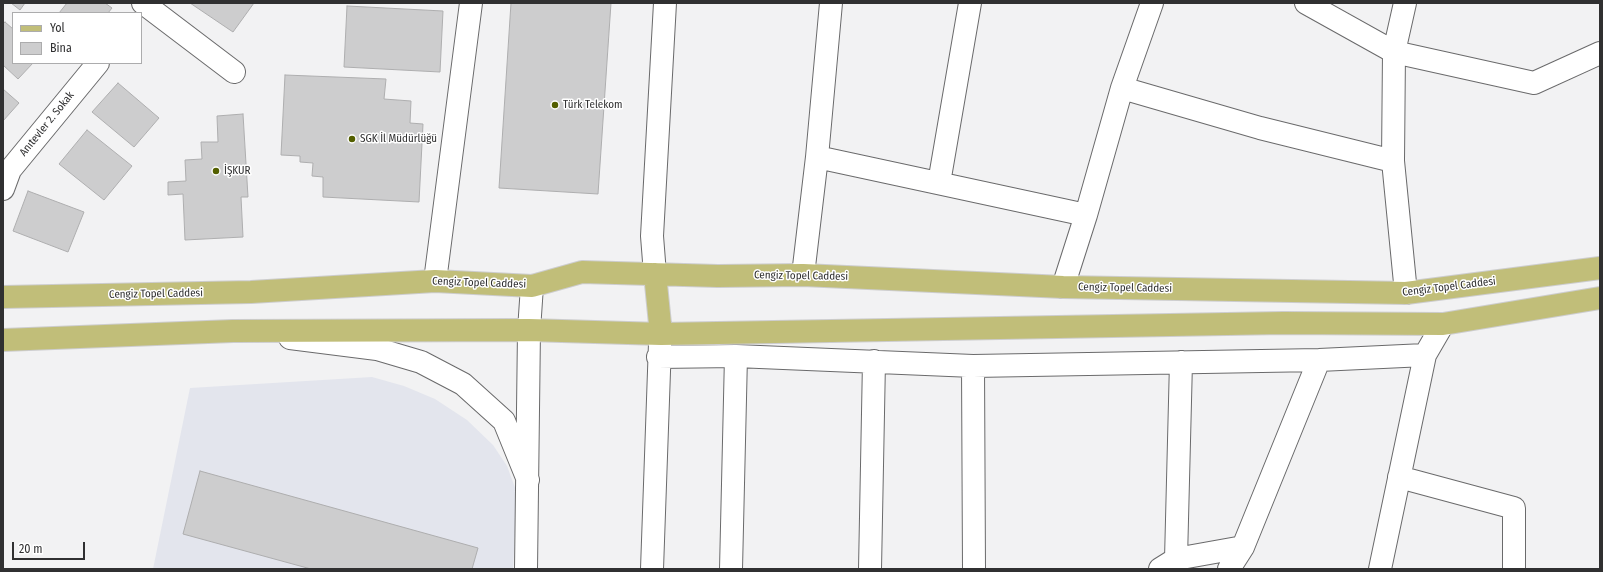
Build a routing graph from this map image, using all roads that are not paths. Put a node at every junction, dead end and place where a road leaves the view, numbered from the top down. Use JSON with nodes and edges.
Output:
{"nodes":[{"id":1,"x":471,"y":3,"type":"edge"},
{"id":2,"x":665,"y":3,"type":"edge"},
{"id":3,"x":831,"y":3,"type":"edge"},
{"id":4,"x":970,"y":3,"type":"edge"},
{"id":5,"x":1152,"y":3,"type":"edge"},
{"id":6,"x":1306,"y":3,"type":"edge"},
{"id":7,"x":1405,"y":3,"type":"edge"},
{"id":8,"x":143,"y":6,"type":"edge"},
{"id":9,"x":1394,"y":52,"type":"junction"},
{"id":10,"x":1600,"y":53,"type":"edge"},
{"id":11,"x":97,"y":64,"type":"edge"},
{"id":12,"x":234,"y":72,"type":"dead end"},
{"id":13,"x":1122,"y":88,"type":"junction"},
{"id":14,"x":818,"y":157,"type":"junction"},
{"id":15,"x":1393,"y":161,"type":"junction"},
{"id":16,"x":939,"y":183,"type":"junction"},
{"id":17,"x":3,"y":190,"type":"edge"},
{"id":18,"x":1086,"y":215,"type":"junction"},
{"id":19,"x":1600,"y":268,"type":"edge"},
{"id":20,"x":655,"y":274,"type":"junction"},
{"id":21,"x":803,"y":275,"type":"junction"},
{"id":22,"x":435,"y":280,"type":"junction"},
{"id":23,"x":532,"y":286,"type":"junction"},
{"id":24,"x":1063,"y":287,"type":"junction"},
{"id":25,"x":1406,"y":293,"type":"junction"},
{"id":26,"x":3,"y":297,"type":"edge"},
{"id":27,"x":1600,"y":298,"type":"edge"},
{"id":28,"x":1443,"y":324,"type":"junction"},
{"id":29,"x":529,"y":330,"type":"junction"},
{"id":30,"x":233,"y":331,"type":"junction"},
{"id":31,"x":661,"y":334,"type":"junction"},
{"id":32,"x":3,"y":340,"type":"edge"},
{"id":33,"x":1425,"y":355,"type":"junction"},
{"id":34,"x":736,"y":356,"type":"junction"},
{"id":35,"x":658,"y":357,"type":"junction"},
{"id":36,"x":1319,"y":360,"type":"junction"},
{"id":37,"x":874,"y":361,"type":"junction"},
{"id":38,"x":1181,"y":362,"type":"junction"},
{"id":39,"x":973,"y":366,"type":"junction"},
{"id":40,"x":1399,"y":477,"type":"junction"},
{"id":41,"x":528,"y":480,"type":"junction"},
{"id":42,"x":1243,"y":547,"type":"junction"},
{"id":43,"x":1168,"y":564,"type":"edge"},
{"id":44,"x":526,"y":569,"type":"edge"},
{"id":45,"x":652,"y":569,"type":"edge"},
{"id":46,"x":731,"y":569,"type":"edge"},
{"id":47,"x":870,"y":569,"type":"edge"},
{"id":48,"x":974,"y":569,"type":"edge"},
{"id":49,"x":1229,"y":569,"type":"edge"},
{"id":50,"x":1380,"y":569,"type":"edge"},
{"id":51,"x":1514,"y":569,"type":"edge"}],
"edges":[{"from":1,"to":22,"type":"street"},
{"from":2,"to":20,"type":"street"},
{"from":3,"to":14,"type":"street"},
{"from":4,"to":16,"type":"street"},
{"from":5,"to":13,"type":"street"},
{"from":6,"to":9,"type":"street"},
{"from":7,"to":9,"type":"street"},
{"from":8,"to":12,"type":"street"},
{"from":9,"to":10,"type":"street"},
{"from":9,"to":15,"type":"street"},
{"from":11,"to":17,"type":"street","name":"Anıtevler 2. Sokak"},
{"from":13,"to":15,"type":"street"},
{"from":13,"to":18,"type":"street"},
{"from":14,"to":16,"type":"street"},
{"from":14,"to":21,"type":"street"},
{"from":15,"to":25,"type":"street"},
{"from":16,"to":18,"type":"street"},
{"from":18,"to":24,"type":"street"},
{"from":19,"to":25,"type":"main road","name":"Cengiz Topel Caddesi"},
{"from":20,"to":21,"type":"main road","name":"Cengiz Topel Caddesi"},
{"from":20,"to":23,"type":"main road","name":"Cengiz Topel Caddesi"},
{"from":20,"to":31,"type":"main road"},
{"from":21,"to":24,"type":"main road","name":"Cengiz Topel Caddesi"},
{"from":22,"to":23,"type":"main road","name":"Cengiz Topel Caddesi"},
{"from":22,"to":26,"type":"main road","name":"Cengiz Topel Caddesi"},
{"from":23,"to":29,"type":"street"},
{"from":24,"to":25,"type":"main road","name":"Cengiz Topel Caddesi"},
{"from":27,"to":28,"type":"main road"},
{"from":28,"to":31,"type":"main road"},
{"from":28,"to":33,"type":"street"},
{"from":29,"to":30,"type":"main road"},
{"from":29,"to":31,"type":"main road"},
{"from":29,"to":41,"type":"street"},
{"from":30,"to":32,"type":"main road"},
{"from":30,"to":41,"type":"street"},
{"from":31,"to":35,"type":"street"},
{"from":33,"to":36,"type":"street"},
{"from":33,"to":40,"type":"street"},
{"from":34,"to":35,"type":"street"},
{"from":34,"to":37,"type":"street"},
{"from":34,"to":46,"type":"street"},
{"from":35,"to":45,"type":"street"},
{"from":36,"to":38,"type":"street"},
{"from":36,"to":42,"type":"street"},
{"from":37,"to":39,"type":"street"},
{"from":37,"to":47,"type":"street"},
{"from":38,"to":39,"type":"street"},
{"from":38,"to":43,"type":"street"},
{"from":39,"to":48,"type":"street"},
{"from":40,"to":50,"type":"street"},
{"from":40,"to":51,"type":"street"},
{"from":41,"to":44,"type":"street"},
{"from":42,"to":43,"type":"street"},
{"from":42,"to":49,"type":"street"}]}
